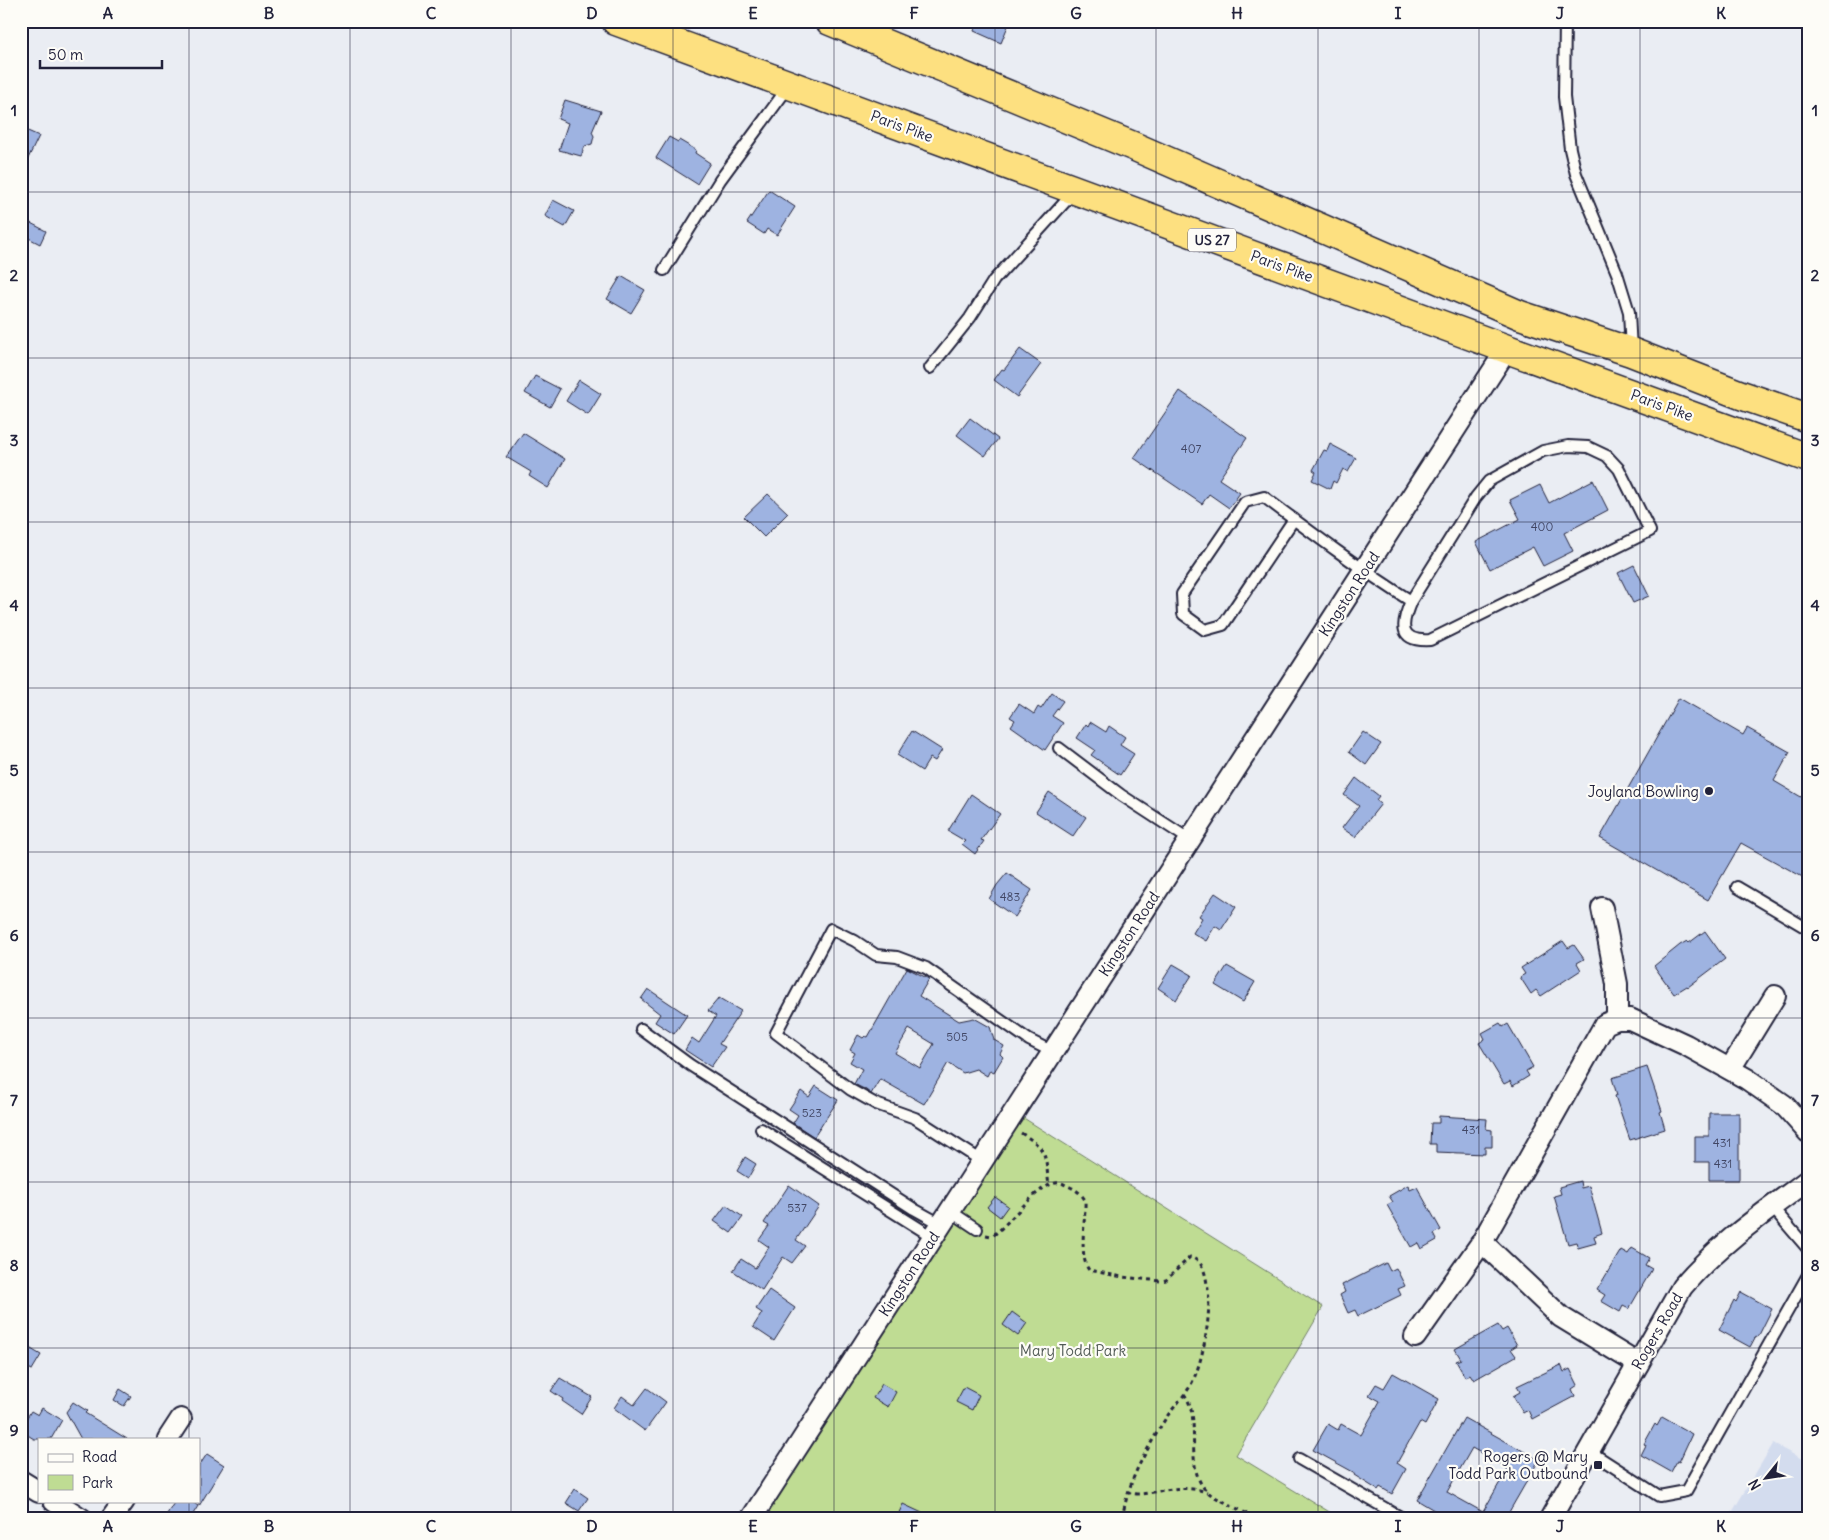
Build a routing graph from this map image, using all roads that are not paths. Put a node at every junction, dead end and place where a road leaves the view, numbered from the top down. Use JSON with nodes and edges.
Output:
{"nodes":[{"id":1,"x":616,"y":21,"type":"edge"},
{"id":2,"x":830,"y":21,"type":"edge"},
{"id":3,"x":1565,"y":21,"type":"edge"},
{"id":4,"x":790,"y":85,"type":"junction"},
{"id":5,"x":1076,"y":191,"type":"junction"},
{"id":6,"x":664,"y":270,"type":"dead end"},
{"id":7,"x":1520,"y":315,"type":"junction"},
{"id":8,"x":1507,"y":349,"type":"junction"},
{"id":9,"x":1631,"y":352,"type":"junction"},
{"id":10,"x":930,"y":368,"type":"dead end"},
{"id":11,"x":1808,"y":418,"type":"edge"},
{"id":12,"x":1808,"y":458,"type":"edge"},
{"id":13,"x":1294,"y":519,"type":"junction"},
{"id":14,"x":1363,"y":571,"type":"junction"},
{"id":15,"x":1411,"y":601,"type":"junction"},
{"id":16,"x":1059,"y":748,"type":"dead end"},
{"id":17,"x":1190,"y":840,"type":"junction"},
{"id":18,"x":1737,"y":887,"type":"dead end"},
{"id":19,"x":1602,"y":908,"type":"dead end"},
{"id":20,"x":1808,"y":929,"type":"edge"},
{"id":21,"x":1775,"y":996,"type":"dead end"},
{"id":22,"x":1617,"y":1019,"type":"junction"},
{"id":23,"x":641,"y":1029,"type":"dead end"},
{"id":24,"x":1053,"y":1052,"type":"junction"},
{"id":25,"x":1730,"y":1069,"type":"junction"},
{"id":26,"x":761,"y":1129,"type":"dead end"},
{"id":27,"x":1808,"y":1132,"type":"edge"},
{"id":28,"x":982,"y":1161,"type":"junction"},
{"id":29,"x":1808,"y":1180,"type":"edge"},
{"id":30,"x":1772,"y":1207,"type":"junction"},
{"id":31,"x":941,"y":1224,"type":"junction"},
{"id":32,"x":977,"y":1229,"type":"road end"},
{"id":33,"x":1482,"y":1242,"type":"junction"},
{"id":34,"x":1808,"y":1249,"type":"edge"},
{"id":35,"x":1808,"y":1274,"type":"edge"},
{"id":36,"x":1415,"y":1337,"type":"dead end"},
{"id":37,"x":1638,"y":1364,"type":"junction"},
{"id":38,"x":181,"y":1419,"type":"dead end"},
{"id":39,"x":169,"y":1438,"type":"edge"},
{"id":40,"x":1589,"y":1451,"type":"junction"},
{"id":41,"x":1299,"y":1459,"type":"dead end"},
{"id":42,"x":21,"y":1481,"type":"edge"},
{"id":43,"x":38,"y":1491,"type":"edge"},
{"id":44,"x":56,"y":1502,"type":"edge"},
{"id":45,"x":123,"y":1502,"type":"edge"},
{"id":46,"x":82,"y":1519,"type":"edge"},
{"id":47,"x":111,"y":1519,"type":"edge"},
{"id":48,"x":751,"y":1519,"type":"edge"},
{"id":49,"x":1404,"y":1519,"type":"edge"},
{"id":50,"x":1550,"y":1519,"type":"edge"}],
"edges":[{"from":1,"to":4,"type":"highway","name":"Paris Pike","number":"US 27"},
{"from":2,"to":7,"type":"highway"},
{"from":3,"to":9,"type":"lane"},
{"from":4,"to":5,"type":"highway","name":"Paris Pike","number":"US 27"},
{"from":4,"to":6,"type":"lane"},
{"from":5,"to":8,"type":"highway","name":"Paris Pike","number":"US 27"},
{"from":5,"to":10,"type":"lane"},
{"from":7,"to":8,"type":"highway"},
{"from":7,"to":9,"type":"highway"},
{"from":8,"to":12,"type":"highway","name":"Paris Pike","number":"US 27"},
{"from":8,"to":14,"type":"street","name":"Kingston Road"},
{"from":9,"to":11,"type":"highway"},
{"from":13,"to":13,"type":"lane"},
{"from":13,"to":14,"type":"lane"},
{"from":14,"to":15,"type":"lane"},
{"from":14,"to":17,"type":"street","name":"Kingston Road"},
{"from":15,"to":15,"type":"lane"},
{"from":16,"to":17,"type":"lane"},
{"from":17,"to":24,"type":"street","name":"Kingston Road"},
{"from":18,"to":20,"type":"lane"},
{"from":19,"to":22,"type":"street"},
{"from":21,"to":25,"type":"street"},
{"from":22,"to":25,"type":"street"},
{"from":22,"to":33,"type":"street"},
{"from":23,"to":31,"type":"lane"},
{"from":24,"to":28,"type":"street","name":"Kingston Road"},
{"from":24,"to":28,"type":"lane"},
{"from":25,"to":27,"type":"street"},
{"from":26,"to":31,"type":"lane"},
{"from":28,"to":31,"type":"street","name":"Kingston Road"},
{"from":29,"to":30,"type":"street","name":"Rogers Road"},
{"from":30,"to":34,"type":"lane"},
{"from":30,"to":37,"type":"street","name":"Rogers Road"},
{"from":31,"to":32,"type":"lane"},
{"from":31,"to":48,"type":"street","name":"Kingston Road"},
{"from":33,"to":36,"type":"street"},
{"from":33,"to":37,"type":"street"},
{"from":35,"to":40,"type":"lane"},
{"from":37,"to":40,"type":"street","name":"Rogers Road"},
{"from":38,"to":39,"type":"street"},
{"from":40,"to":50,"type":"street","name":"Rogers Road"},
{"from":41,"to":49,"type":"lane"},
{"from":42,"to":43,"type":"street"},
{"from":44,"to":46,"type":"street"},
{"from":45,"to":47,"type":"street"}]}
